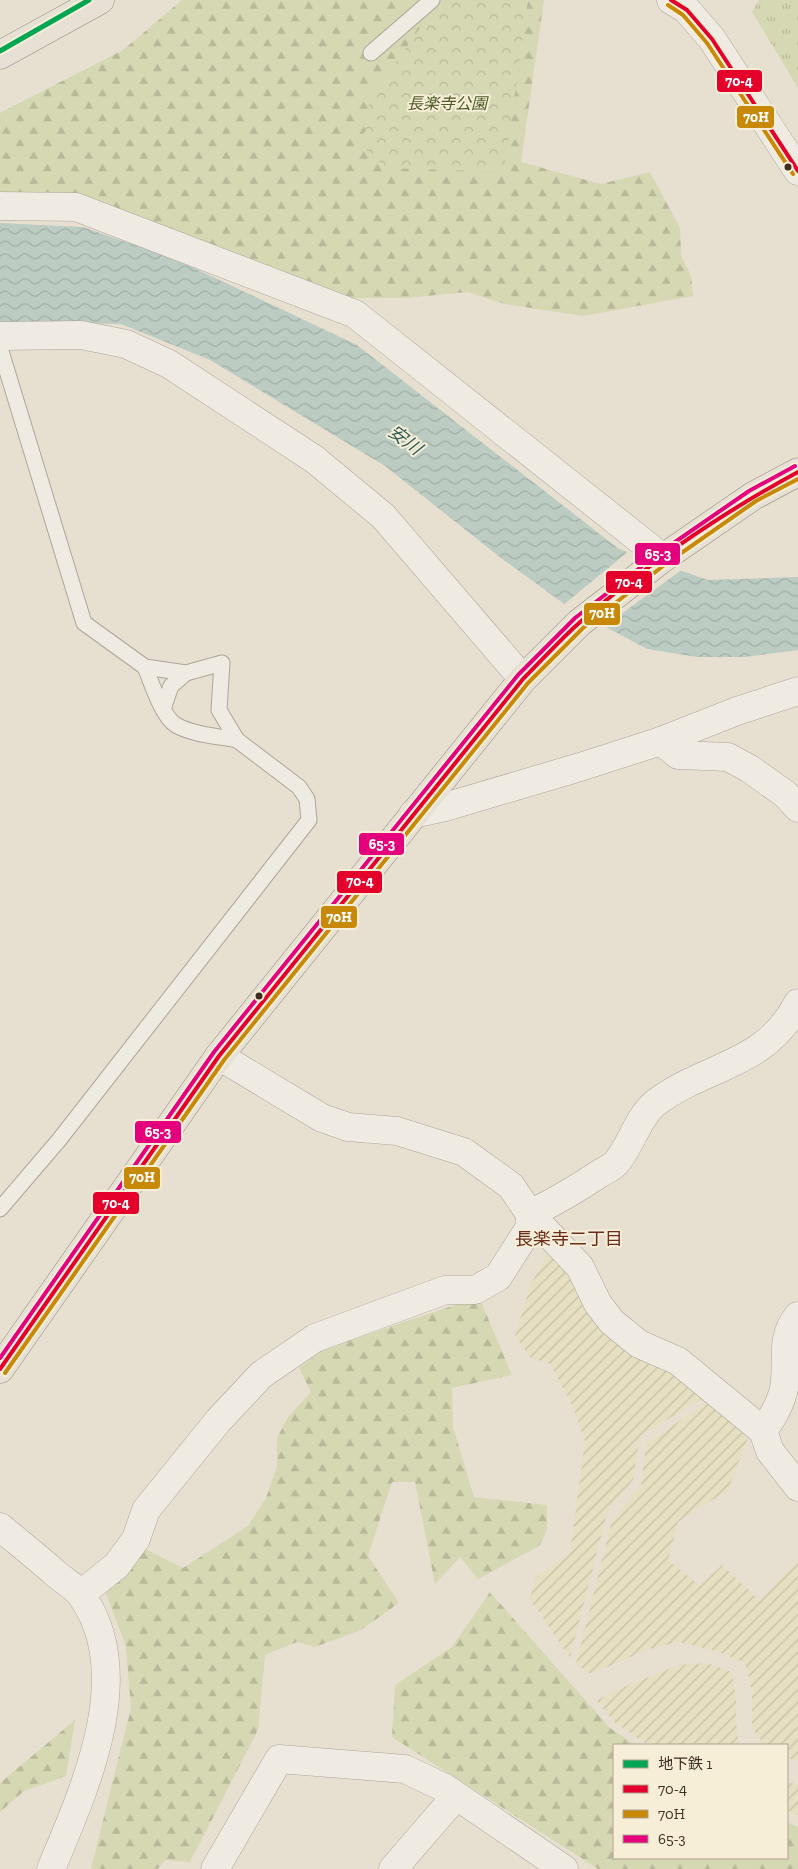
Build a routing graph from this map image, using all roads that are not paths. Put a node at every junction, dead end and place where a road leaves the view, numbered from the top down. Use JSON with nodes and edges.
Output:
{"nodes":[{"id":1,"x":100,"y":0,"type":"edge"},
{"id":2,"x":432,"y":0,"type":"edge"},
{"id":3,"x":683,"y":3,"type":"edge"},
{"id":4,"x":371,"y":53,"type":"dead end"},
{"id":5,"x":0,"y":55,"type":"edge"},
{"id":6,"x":798,"y":171,"type":"edge"},
{"id":7,"x":0,"y":206,"type":"edge"},
{"id":8,"x":0,"y":336,"type":"edge"},
{"id":9,"x":0,"y":348,"type":"edge"},
{"id":10,"x":798,"y":472,"type":"edge"},
{"id":11,"x":663,"y":558,"type":"junction"},
{"id":12,"x":145,"y":667,"type":"junction"},
{"id":13,"x":186,"y":673,"type":"junction"},
{"id":14,"x":523,"y":679,"type":"junction"},
{"id":15,"x":798,"y":691,"type":"edge"},
{"id":16,"x":163,"y":709,"type":"junction"},
{"id":17,"x":219,"y":710,"type":"junction"},
{"id":18,"x":196,"y":732,"type":"junction"},
{"id":19,"x":236,"y":740,"type":"junction"},
{"id":20,"x":661,"y":741,"type":"junction"},
{"id":21,"x":798,"y":808,"type":"edge"},
{"id":22,"x":414,"y":814,"type":"junction"},
{"id":23,"x":798,"y":1003,"type":"edge"},
{"id":24,"x":218,"y":1056,"type":"junction"},
{"id":25,"x":0,"y":1209,"type":"edge"},
{"id":26,"x":530,"y":1214,"type":"junction"},
{"id":27,"x":798,"y":1316,"type":"edge"},
{"id":28,"x":0,"y":1369,"type":"edge"},
{"id":29,"x":763,"y":1430,"type":"junction"},
{"id":30,"x":798,"y":1487,"type":"edge"},
{"id":31,"x":0,"y":1527,"type":"edge"},
{"id":32,"x":80,"y":1594,"type":"junction"},
{"id":33,"x":456,"y":1796,"type":"junction"},
{"id":34,"x":562,"y":1868,"type":"edge"},
{"id":35,"x":51,"y":1869,"type":"edge"},
{"id":36,"x":215,"y":1869,"type":"edge"},
{"id":37,"x":393,"y":1869,"type":"edge"}],
"edges":[{"from":1,"to":5,"type":"main road"},
{"from":2,"to":4,"type":"lane"},
{"from":3,"to":6,"type":"street"},
{"from":7,"to":11,"type":"street"},
{"from":8,"to":14,"type":"street"},
{"from":9,"to":12,"type":"lane"},
{"from":10,"to":11,"type":"main road"},
{"from":11,"to":14,"type":"main road"},
{"from":12,"to":13,"type":"lane"},
{"from":12,"to":16,"type":"lane"},
{"from":13,"to":16,"type":"lane"},
{"from":13,"to":17,"type":"lane"},
{"from":14,"to":22,"type":"main road"},
{"from":15,"to":20,"type":"street"},
{"from":16,"to":18,"type":"lane"},
{"from":17,"to":18,"type":"lane"},
{"from":17,"to":19,"type":"lane"},
{"from":18,"to":19,"type":"lane"},
{"from":19,"to":25,"type":"lane"},
{"from":20,"to":21,"type":"street"},
{"from":20,"to":22,"type":"street"},
{"from":22,"to":24,"type":"main road"},
{"from":23,"to":26,"type":"street"},
{"from":24,"to":26,"type":"street"},
{"from":24,"to":28,"type":"main road"},
{"from":26,"to":29,"type":"street"},
{"from":26,"to":32,"type":"street"},
{"from":27,"to":29,"type":"street"},
{"from":29,"to":30,"type":"street"},
{"from":31,"to":32,"type":"street"},
{"from":32,"to":35,"type":"street"},
{"from":33,"to":34,"type":"street"},
{"from":33,"to":36,"type":"street"},
{"from":33,"to":37,"type":"street"}]}
